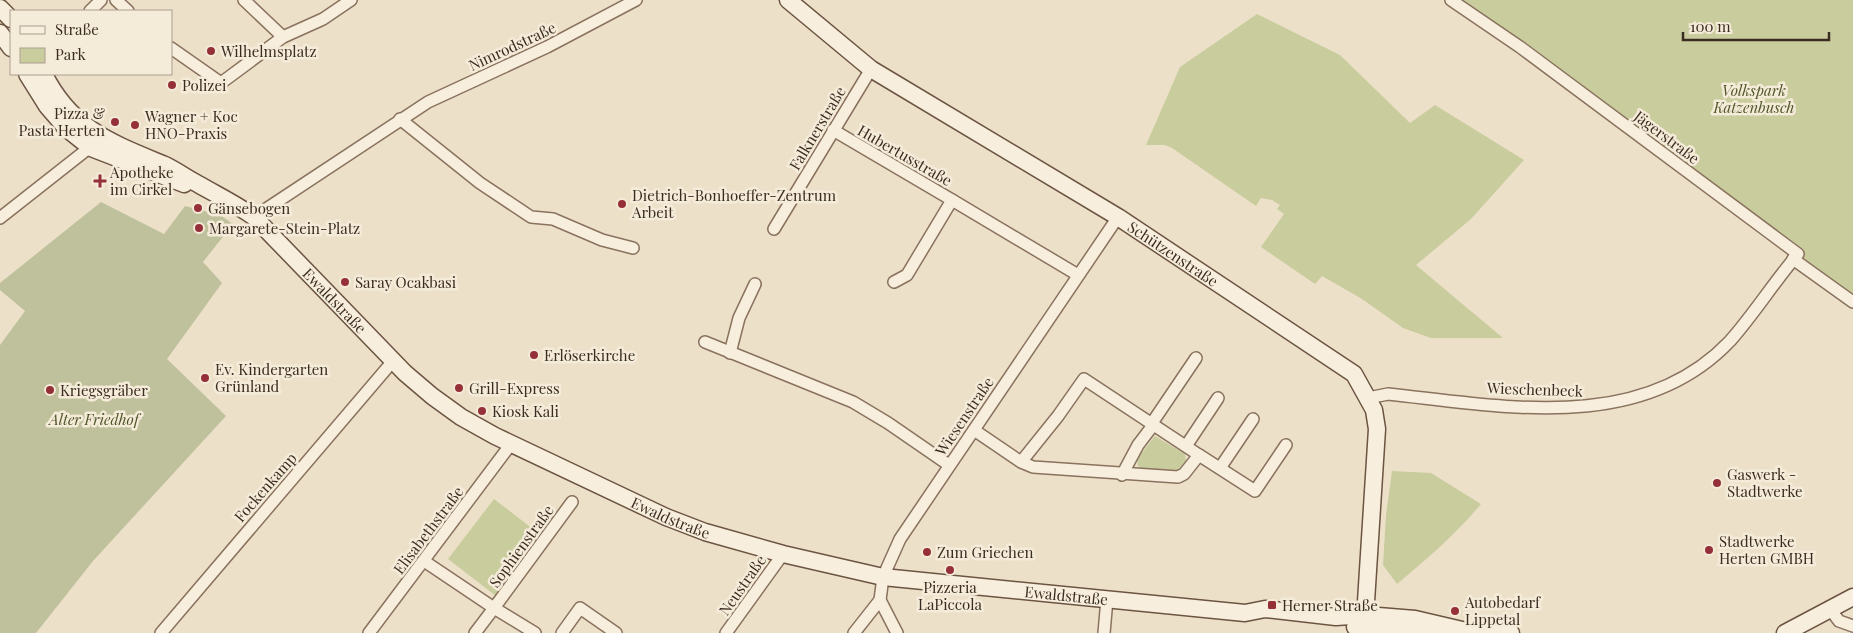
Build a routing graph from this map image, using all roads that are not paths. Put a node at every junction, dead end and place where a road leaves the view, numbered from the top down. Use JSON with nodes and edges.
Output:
{"nodes":[{"id":1,"x":101,"y":0,"type":"edge"},
{"id":2,"x":116,"y":0,"type":"edge"},
{"id":3,"x":244,"y":0,"type":"edge"},
{"id":4,"x":351,"y":0,"type":"edge"},
{"id":5,"x":636,"y":0,"type":"edge"},
{"id":6,"x":788,"y":0,"type":"edge"},
{"id":7,"x":1451,"y":0,"type":"edge"},
{"id":8,"x":0,"y":8,"type":"edge"},
{"id":9,"x":91,"y":10,"type":"edge"},
{"id":10,"x":127,"y":10,"type":"edge"},
{"id":11,"x":10,"y":18,"type":"edge"},
{"id":12,"x":0,"y":34,"type":"edge"},
{"id":13,"x":283,"y":37,"type":"junction"},
{"id":14,"x":10,"y":47,"type":"edge"},
{"id":15,"x":172,"y":49,"type":"edge"},
{"id":16,"x":871,"y":69,"type":"junction"},
{"id":17,"x":28,"y":75,"type":"edge"},
{"id":18,"x":45,"y":75,"type":"edge"},
{"id":19,"x":400,"y":119,"type":"junction"},
{"id":20,"x":833,"y":130,"type":"junction"},
{"id":21,"x":95,"y":142,"type":"junction"},
{"id":22,"x":952,"y":200,"type":"junction"},
{"id":23,"x":254,"y":217,"type":"junction"},
{"id":24,"x":1118,"y":217,"type":"junction"},
{"id":25,"x":0,"y":218,"type":"edge"},
{"id":26,"x":774,"y":229,"type":"dead end"},
{"id":27,"x":633,"y":248,"type":"dead end"},
{"id":28,"x":1793,"y":259,"type":"junction"},
{"id":29,"x":1078,"y":275,"type":"junction"},
{"id":30,"x":894,"y":282,"type":"dead end"},
{"id":31,"x":755,"y":284,"type":"dead end"},
{"id":32,"x":1853,"y":302,"type":"edge"},
{"id":33,"x":705,"y":342,"type":"dead end"},
{"id":34,"x":730,"y":353,"type":"junction"},
{"id":35,"x":1196,"y":358,"type":"dead end"},
{"id":36,"x":393,"y":361,"type":"junction"},
{"id":37,"x":1218,"y":398,"type":"dead end"},
{"id":38,"x":1368,"y":398,"type":"junction"},
{"id":39,"x":1253,"y":419,"type":"dead end"},
{"id":40,"x":1152,"y":424,"type":"junction"},
{"id":41,"x":974,"y":430,"type":"junction"},
{"id":42,"x":511,"y":444,"type":"junction"},
{"id":43,"x":1286,"y":445,"type":"dead end"},
{"id":44,"x":1186,"y":446,"type":"junction"},
{"id":45,"x":1199,"y":455,"type":"junction"},
{"id":46,"x":1021,"y":462,"type":"junction"},
{"id":47,"x":949,"y":465,"type":"junction"},
{"id":48,"x":1220,"y":468,"type":"junction"},
{"id":49,"x":1122,"y":474,"type":"junction"},
{"id":50,"x":572,"y":502,"type":"dead end"},
{"id":51,"x":783,"y":554,"type":"junction"},
{"id":52,"x":424,"y":561,"type":"junction"},
{"id":53,"x":882,"y":577,"type":"junction"},
{"id":54,"x":1853,"y":597,"type":"edge"},
{"id":55,"x":1107,"y":599,"type":"junction"},
{"id":56,"x":880,"y":600,"type":"junction"},
{"id":57,"x":494,"y":608,"type":"junction"},
{"id":58,"x":1830,"y":609,"type":"junction"},
{"id":59,"x":1365,"y":625,"type":"edge"},
{"id":60,"x":1853,"y":626,"type":"edge"},
{"id":61,"x":160,"y":633,"type":"edge"},
{"id":62,"x":369,"y":633,"type":"edge"},
{"id":63,"x":475,"y":633,"type":"edge"},
{"id":64,"x":535,"y":633,"type":"edge"},
{"id":65,"x":562,"y":633,"type":"edge"},
{"id":66,"x":616,"y":633,"type":"edge"},
{"id":67,"x":726,"y":633,"type":"edge"},
{"id":68,"x":854,"y":633,"type":"edge"},
{"id":69,"x":897,"y":633,"type":"edge"},
{"id":70,"x":1104,"y":633,"type":"edge"},
{"id":71,"x":1511,"y":633,"type":"edge"},
{"id":72,"x":1785,"y":633,"type":"edge"}],
"edges":[{"from":1,"to":9,"type":"street"},
{"from":2,"to":10,"type":"street"},
{"from":3,"to":13,"type":"street"},
{"from":4,"to":13,"type":"street"},
{"from":5,"to":19,"type":"street","name":"Nimrodstraße"},
{"from":6,"to":16,"type":"main road","name":"Schützenstraße"},
{"from":7,"to":28,"type":"street","name":"Jägerstraße"},
{"from":8,"to":11,"type":"main road"},
{"from":12,"to":14,"type":"main road"},
{"from":13,"to":15,"type":"street"},
{"from":16,"to":20,"type":"street","name":"Falknerstraße"},
{"from":16,"to":24,"type":"main road","name":"Schützenstraße"},
{"from":17,"to":21,"type":"main road"},
{"from":18,"to":21,"type":"main road"},
{"from":19,"to":23,"type":"street","name":"Nimrodstraße"},
{"from":19,"to":27,"type":"street"},
{"from":20,"to":22,"type":"street","name":"Hubertusstraße"},
{"from":20,"to":26,"type":"street","name":"Falknerstraße"},
{"from":21,"to":23,"type":"main road","name":"Ewaldstraße"},
{"from":21,"to":25,"type":"street"},
{"from":22,"to":29,"type":"street"},
{"from":22,"to":30,"type":"street","name":"Hubertusstraße"},
{"from":23,"to":36,"type":"main road","name":"Ewaldstraße"},
{"from":24,"to":29,"type":"street","name":"Wiesenstraße"},
{"from":24,"to":38,"type":"main road","name":"Schützenstraße"},
{"from":28,"to":32,"type":"street","name":"Jägerstraße"},
{"from":28,"to":38,"type":"street","name":"Wieschenbeck"},
{"from":29,"to":41,"type":"street","name":"Wiesenstraße"},
{"from":31,"to":34,"type":"street"},
{"from":33,"to":34,"type":"street"},
{"from":34,"to":47,"type":"street"},
{"from":35,"to":40,"type":"street"},
{"from":36,"to":42,"type":"main road","name":"Ewaldstraße"},
{"from":36,"to":61,"type":"street","name":"Fockenkamp"},
{"from":37,"to":44,"type":"street"},
{"from":38,"to":59,"type":"main road","name":"Schützenstraße"},
{"from":39,"to":48,"type":"street"},
{"from":40,"to":44,"type":"street"},
{"from":40,"to":46,"type":"street"},
{"from":40,"to":49,"type":"street"},
{"from":41,"to":46,"type":"street"},
{"from":41,"to":47,"type":"street","name":"Wiesenstraße"},
{"from":42,"to":51,"type":"main road","name":"Ewaldstraße"},
{"from":42,"to":52,"type":"street","name":"Elisabethstraße"},
{"from":43,"to":48,"type":"street"},
{"from":44,"to":45,"type":"street"},
{"from":45,"to":48,"type":"street"},
{"from":45,"to":49,"type":"street"},
{"from":46,"to":49,"type":"street"},
{"from":47,"to":53,"type":"street","name":"Wiesenstraße"},
{"from":50,"to":57,"type":"street","name":"Sophienstraße"},
{"from":51,"to":53,"type":"main road","name":"Ewaldstraße"},
{"from":51,"to":67,"type":"street","name":"Neustraße"},
{"from":52,"to":57,"type":"street","name":"Sophienstraße"},
{"from":52,"to":62,"type":"street","name":"Elisabethstraße"},
{"from":53,"to":55,"type":"main road","name":"Ewaldstraße"},
{"from":53,"to":56,"type":"street"},
{"from":54,"to":58,"type":"main road"},
{"from":55,"to":59,"type":"main road","name":"Ewaldstraße"},
{"from":55,"to":70,"type":"street"},
{"from":56,"to":68,"type":"street"},
{"from":56,"to":69,"type":"street"},
{"from":57,"to":63,"type":"street","name":"Sophienstraße"},
{"from":57,"to":64,"type":"street"},
{"from":58,"to":60,"type":"street"},
{"from":58,"to":72,"type":"main road"},
{"from":59,"to":71,"type":"main road"},
{"from":65,"to":66,"type":"street"}]}
